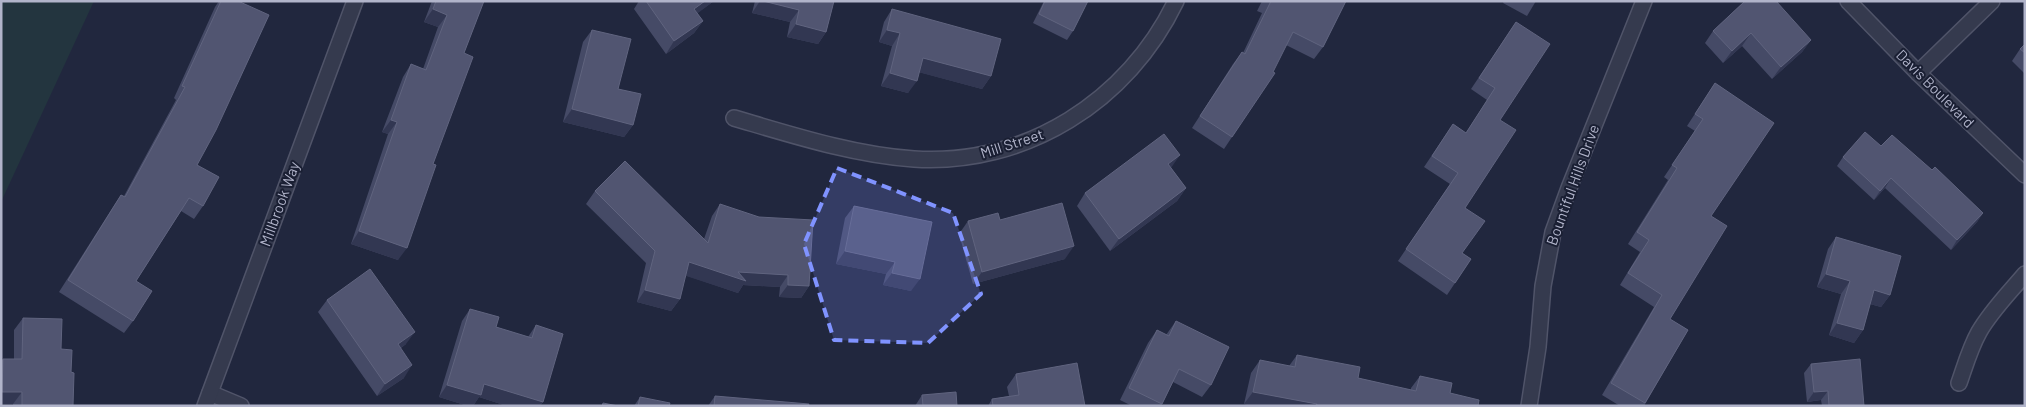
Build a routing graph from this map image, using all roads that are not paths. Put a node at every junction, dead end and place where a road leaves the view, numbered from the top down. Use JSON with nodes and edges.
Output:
{"nodes":[{"id":1,"x":355,"y":1,"type":"edge"},
{"id":2,"x":1176,"y":1,"type":"edge"},
{"id":3,"x":1644,"y":1,"type":"edge"},
{"id":4,"x":1848,"y":1,"type":"edge"},
{"id":5,"x":1992,"y":1,"type":"edge"},
{"id":6,"x":1918,"y":73,"type":"junction"},
{"id":7,"x":734,"y":118,"type":"dead end"},
{"id":8,"x":2025,"y":175,"type":"edge"},
{"id":9,"x":2025,"y":274,"type":"edge"},
{"id":10,"x":1959,"y":383,"type":"dead end"},
{"id":11,"x":207,"y":399,"type":"edge"},
{"id":12,"x":240,"y":406,"type":"edge"},
{"id":13,"x":1530,"y":406,"type":"edge"}],
"edges":[{"from":1,"to":11,"type":"street","name":"Millbrook Way"},
{"from":2,"to":7,"type":"street","name":"Mill Street"},
{"from":3,"to":13,"type":"street","name":"Bountiful Hills Drive"},
{"from":4,"to":6,"type":"street","name":"Davis Boulevard"},
{"from":5,"to":6,"type":"street"},
{"from":6,"to":8,"type":"street","name":"Davis Boulevard"},
{"from":9,"to":10,"type":"street"},
{"from":11,"to":12,"type":"street"}]}
